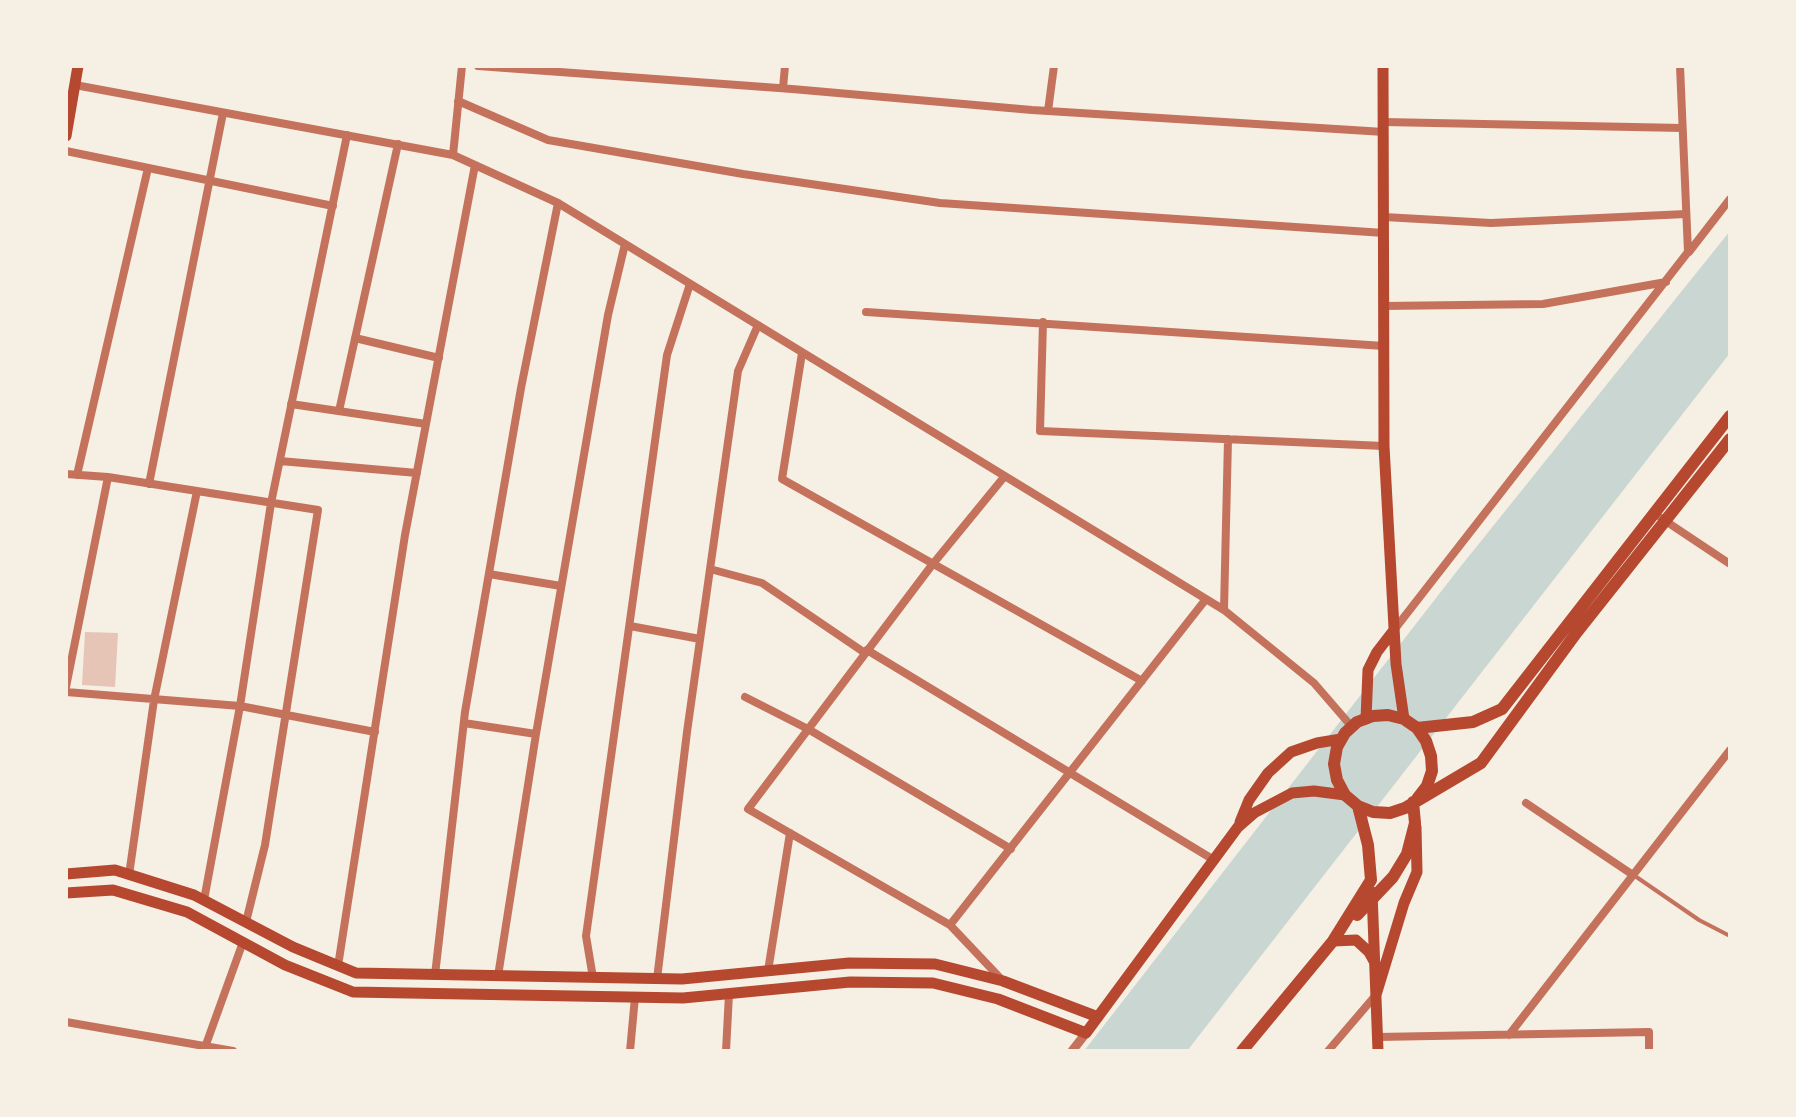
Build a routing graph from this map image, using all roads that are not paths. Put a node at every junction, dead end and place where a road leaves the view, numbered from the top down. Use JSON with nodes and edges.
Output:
{"nodes":[{"id":1,"x":462,"y":66,"type":"edge"},
{"id":2,"x":478,"y":66,"type":"edge"},
{"id":3,"x":785,"y":66,"type":"edge"},
{"id":4,"x":1054,"y":66,"type":"edge"},
{"id":5,"x":1383,"y":66,"type":"edge"},
{"id":6,"x":1680,"y":66,"type":"edge"},
{"id":7,"x":74,"y":69,"type":"edge"},
{"id":8,"x":75,"y":85,"type":"junction"},
{"id":9,"x":783,"y":88,"type":"junction"},
{"id":10,"x":458,"y":101,"type":"junction"},
{"id":11,"x":1048,"y":111,"type":"junction"},
{"id":12,"x":223,"y":113,"type":"junction"},
{"id":13,"x":1384,"y":127,"type":"junction"},
{"id":14,"x":1682,"y":128,"type":"junction"},
{"id":15,"x":347,"y":135,"type":"junction"},
{"id":16,"x":66,"y":136,"type":"edge"},
{"id":17,"x":398,"y":144,"type":"junction"},
{"id":18,"x":66,"y":151,"type":"edge"},
{"id":19,"x":453,"y":155,"type":"junction"},
{"id":20,"x":475,"y":165,"type":"junction"},
{"id":21,"x":148,"y":168,"type":"junction"},
{"id":22,"x":209,"y":181,"type":"junction"},
{"id":23,"x":1730,"y":199,"type":"edge"},
{"id":24,"x":558,"y":203,"type":"junction"},
{"id":25,"x":333,"y":206,"type":"junction"},
{"id":26,"x":1686,"y":214,"type":"junction"},
{"id":27,"x":1384,"y":217,"type":"junction"},
{"id":28,"x":1384,"y":233,"type":"junction"},
{"id":29,"x":625,"y":244,"type":"junction"},
{"id":30,"x":1688,"y":252,"type":"junction"},
{"id":31,"x":1666,"y":282,"type":"junction"},
{"id":32,"x":690,"y":284,"type":"junction"},
{"id":33,"x":1383,"y":306,"type":"junction"},
{"id":34,"x":866,"y":312,"type":"dead end"},
{"id":35,"x":1043,"y":322,"type":"junction"},
{"id":36,"x":758,"y":325,"type":"junction"},
{"id":37,"x":355,"y":338,"type":"junction"},
{"id":38,"x":1384,"y":346,"type":"junction"},
{"id":39,"x":802,"y":353,"type":"junction"},
{"id":40,"x":439,"y":358,"type":"junction"},
{"id":41,"x":291,"y":404,"type":"junction"},
{"id":42,"x":339,"y":411,"type":"junction"},
{"id":43,"x":1730,"y":416,"type":"edge"},
{"id":44,"x":426,"y":424,"type":"junction"},
{"id":45,"x":1228,"y":439,"type":"junction"},
{"id":46,"x":1730,"y":439,"type":"edge"},
{"id":47,"x":1384,"y":446,"type":"junction"},
{"id":48,"x":280,"y":461,"type":"junction"},
{"id":49,"x":417,"y":473,"type":"junction"},
{"id":50,"x":66,"y":474,"type":"edge"},
{"id":51,"x":77,"y":475,"type":"junction"},
{"id":52,"x":108,"y":477,"type":"junction"},
{"id":53,"x":1004,"y":477,"type":"junction"},
{"id":54,"x":149,"y":484,"type":"junction"},
{"id":55,"x":197,"y":491,"type":"junction"},
{"id":56,"x":271,"y":503,"type":"junction"},
{"id":57,"x":1660,"y":517,"type":"junction"},
{"id":58,"x":1730,"y":564,"type":"edge"},
{"id":59,"x":932,"y":565,"type":"junction"},
{"id":60,"x":710,"y":569,"type":"junction"},
{"id":61,"x":489,"y":574,"type":"junction"},
{"id":62,"x":561,"y":586,"type":"junction"},
{"id":63,"x":1206,"y":599,"type":"junction"},
{"id":64,"x":1224,"y":610,"type":"junction"},
{"id":65,"x":630,"y":626,"type":"junction"},
{"id":66,"x":1394,"y":630,"type":"junction"},
{"id":67,"x":700,"y":639,"type":"junction"},
{"id":68,"x":866,"y":652,"type":"junction"},
{"id":69,"x":1142,"y":681,"type":"junction"},
{"id":70,"x":66,"y":690,"type":"edge"},
{"id":71,"x":745,"y":697,"type":"dead end"},
{"id":72,"x":154,"y":700,"type":"junction"},
{"id":73,"x":240,"y":706,"type":"junction"},
{"id":74,"x":285,"y":714,"type":"junction"},
{"id":75,"x":1366,"y":719,"type":"junction"},
{"id":76,"x":1404,"y":719,"type":"junction"},
{"id":77,"x":464,"y":723,"type":"junction"},
{"id":78,"x":1352,"y":727,"type":"junction"},
{"id":79,"x":1417,"y":728,"type":"junction"},
{"id":80,"x":808,"y":729,"type":"junction"},
{"id":81,"x":375,"y":732,"type":"junction"},
{"id":82,"x":536,"y":734,"type":"junction"},
{"id":83,"x":1341,"y":739,"type":"junction"},
{"id":84,"x":1730,"y":750,"type":"edge"},
{"id":85,"x":1071,"y":773,"type":"junction"},
{"id":86,"x":1345,"y":795,"type":"junction"},
{"id":87,"x":1415,"y":800,"type":"junction"},
{"id":88,"x":1526,"y":803,"type":"dead end"},
{"id":89,"x":1358,"y":806,"type":"junction"},
{"id":90,"x":1415,"y":823,"type":"junction"},
{"id":91,"x":1238,"y":827,"type":"junction"},
{"id":92,"x":790,"y":833,"type":"junction"},
{"id":93,"x":1011,"y":849,"type":"junction"},
{"id":94,"x":1214,"y":860,"type":"junction"},
{"id":95,"x":66,"y":874,"type":"edge"},
{"id":96,"x":129,"y":875,"type":"junction"},
{"id":97,"x":1633,"y":875,"type":"junction"},
{"id":98,"x":1371,"y":880,"type":"junction"},
{"id":99,"x":66,"y":893,"type":"edge"},
{"id":100,"x":1373,"y":899,"type":"junction"},
{"id":101,"x":204,"y":900,"type":"junction"},
{"id":102,"x":246,"y":922,"type":"junction"},
{"id":103,"x":950,"y":925,"type":"junction"},
{"id":104,"x":1730,"y":936,"type":"edge"},
{"id":105,"x":1333,"y":941,"type":"junction"},
{"id":106,"x":243,"y":942,"type":"junction"},
{"id":107,"x":1375,"y":963,"type":"junction"},
{"id":108,"x":338,"y":966,"type":"junction"},
{"id":109,"x":768,"y":971,"type":"junction"},
{"id":110,"x":435,"y":975,"type":"junction"},
{"id":111,"x":498,"y":976,"type":"junction"},
{"id":112,"x":593,"y":978,"type":"junction"},
{"id":113,"x":657,"y":979,"type":"junction"},
{"id":114,"x":1003,"y":981,"type":"junction"},
{"id":115,"x":729,"y":994,"type":"junction"},
{"id":116,"x":1376,"y":995,"type":"junction"},
{"id":117,"x":635,"y":997,"type":"junction"},
{"id":118,"x":1098,"y":1017,"type":"junction"},
{"id":119,"x":66,"y":1022,"type":"edge"},
{"id":120,"x":1086,"y":1033,"type":"junction"},
{"id":121,"x":1509,"y":1035,"type":"junction"},
{"id":122,"x":1378,"y":1037,"type":"junction"},
{"id":123,"x":204,"y":1049,"type":"edge"},
{"id":124,"x":233,"y":1051,"type":"edge"},
{"id":125,"x":630,"y":1051,"type":"edge"},
{"id":126,"x":726,"y":1051,"type":"edge"},
{"id":127,"x":1072,"y":1051,"type":"edge"},
{"id":128,"x":1242,"y":1051,"type":"edge"},
{"id":129,"x":1328,"y":1051,"type":"edge"},
{"id":130,"x":1378,"y":1051,"type":"edge"},
{"id":131,"x":1649,"y":1051,"type":"edge"}],
"edges":[{"from":1,"to":10,"type":"street"},
{"from":2,"to":9,"type":"street"},
{"from":3,"to":9,"type":"street"},
{"from":4,"to":11,"type":"street"},
{"from":5,"to":13,"type":"main road"},
{"from":6,"to":14,"type":"street"},
{"from":7,"to":8,"type":"main road"},
{"from":8,"to":12,"type":"street"},
{"from":8,"to":16,"type":"main road"},
{"from":9,"to":11,"type":"street"},
{"from":10,"to":19,"type":"street"},
{"from":10,"to":28,"type":"street"},
{"from":11,"to":13,"type":"street"},
{"from":12,"to":15,"type":"street"},
{"from":12,"to":22,"type":"street"},
{"from":13,"to":14,"type":"street"},
{"from":13,"to":27,"type":"main road"},
{"from":14,"to":26,"type":"street"},
{"from":15,"to":17,"type":"street"},
{"from":15,"to":25,"type":"street"},
{"from":17,"to":19,"type":"street"},
{"from":17,"to":37,"type":"street"},
{"from":18,"to":21,"type":"street"},
{"from":19,"to":20,"type":"street"},
{"from":20,"to":24,"type":"street"},
{"from":20,"to":40,"type":"street"},
{"from":21,"to":22,"type":"street"},
{"from":21,"to":51,"type":"street"},
{"from":22,"to":25,"type":"street"},
{"from":22,"to":54,"type":"street"},
{"from":23,"to":30,"type":"street"},
{"from":24,"to":29,"type":"street"},
{"from":24,"to":61,"type":"street"},
{"from":25,"to":41,"type":"street"},
{"from":26,"to":27,"type":"street"},
{"from":26,"to":30,"type":"street"},
{"from":27,"to":28,"type":"main road"},
{"from":28,"to":33,"type":"main road"},
{"from":29,"to":32,"type":"street"},
{"from":29,"to":62,"type":"street"},
{"from":30,"to":31,"type":"street"},
{"from":31,"to":33,"type":"street"},
{"from":31,"to":66,"type":"street"},
{"from":32,"to":36,"type":"street"},
{"from":32,"to":65,"type":"street"},
{"from":33,"to":38,"type":"main road"},
{"from":34,"to":35,"type":"street"},
{"from":35,"to":38,"type":"street"},
{"from":35,"to":45,"type":"street"},
{"from":36,"to":39,"type":"street"},
{"from":36,"to":60,"type":"street"},
{"from":37,"to":40,"type":"street"},
{"from":37,"to":42,"type":"street"},
{"from":38,"to":47,"type":"main road"},
{"from":39,"to":53,"type":"street"},
{"from":39,"to":59,"type":"street"},
{"from":40,"to":44,"type":"street"},
{"from":41,"to":42,"type":"street"},
{"from":41,"to":48,"type":"street"},
{"from":42,"to":44,"type":"street"},
{"from":43,"to":57,"type":"main road"},
{"from":44,"to":49,"type":"street"},
{"from":45,"to":47,"type":"street"},
{"from":45,"to":64,"type":"street"},
{"from":46,"to":57,"type":"main road"},
{"from":47,"to":66,"type":"main road"},
{"from":48,"to":49,"type":"street"},
{"from":48,"to":56,"type":"street"},
{"from":49,"to":81,"type":"street"},
{"from":50,"to":51,"type":"street"},
{"from":51,"to":52,"type":"street"},
{"from":52,"to":54,"type":"street"},
{"from":52,"to":70,"type":"street"},
{"from":53,"to":59,"type":"street"},
{"from":53,"to":63,"type":"street"},
{"from":54,"to":55,"type":"street"},
{"from":55,"to":56,"type":"street"},
{"from":55,"to":72,"type":"street"},
{"from":56,"to":73,"type":"street"},
{"from":56,"to":74,"type":"street"},
{"from":57,"to":58,"type":"street"},
{"from":57,"to":79,"type":"main road"},
{"from":57,"to":87,"type":"main road"},
{"from":59,"to":68,"type":"street"},
{"from":59,"to":69,"type":"street"},
{"from":60,"to":67,"type":"street"},
{"from":60,"to":68,"type":"street"},
{"from":61,"to":62,"type":"street"},
{"from":61,"to":77,"type":"street"},
{"from":62,"to":82,"type":"street"},
{"from":63,"to":64,"type":"street"},
{"from":63,"to":69,"type":"street"},
{"from":64,"to":78,"type":"street"},
{"from":65,"to":67,"type":"street"},
{"from":65,"to":112,"type":"street"},
{"from":66,"to":75,"type":"main road"},
{"from":66,"to":76,"type":"main road"},
{"from":67,"to":113,"type":"street"},
{"from":68,"to":80,"type":"street"},
{"from":68,"to":85,"type":"street"},
{"from":69,"to":85,"type":"street"},
{"from":70,"to":72,"type":"street"},
{"from":71,"to":80,"type":"street"},
{"from":72,"to":73,"type":"street"},
{"from":72,"to":96,"type":"street"},
{"from":73,"to":74,"type":"street"},
{"from":73,"to":101,"type":"street"},
{"from":74,"to":81,"type":"street"},
{"from":74,"to":102,"type":"street"},
{"from":75,"to":76,"type":"main road"},
{"from":75,"to":78,"type":"main road"},
{"from":76,"to":79,"type":"main road"},
{"from":77,"to":82,"type":"street"},
{"from":77,"to":110,"type":"street"},
{"from":78,"to":83,"type":"main road"},
{"from":79,"to":87,"type":"main road"},
{"from":80,"to":92,"type":"street"},
{"from":80,"to":93,"type":"street"},
{"from":81,"to":108,"type":"street"},
{"from":82,"to":111,"type":"street"},
{"from":83,"to":86,"type":"main road"},
{"from":83,"to":91,"type":"main road"},
{"from":84,"to":97,"type":"street"},
{"from":85,"to":93,"type":"street"},
{"from":85,"to":94,"type":"street"},
{"from":86,"to":89,"type":"main road"},
{"from":86,"to":91,"type":"main road"},
{"from":87,"to":89,"type":"main road"},
{"from":87,"to":90,"type":"main road"},
{"from":88,"to":97,"type":"street"},
{"from":89,"to":98,"type":"main road"},
{"from":90,"to":100,"type":"main road"},
{"from":90,"to":116,"type":"main road"},
{"from":91,"to":94,"type":"main road"},
{"from":92,"to":103,"type":"street"},
{"from":92,"to":109,"type":"street"},
{"from":93,"to":103,"type":"street"},
{"from":94,"to":118,"type":"main road"},
{"from":95,"to":96,"type":"main road"},
{"from":96,"to":101,"type":"main road"},
{"from":97,"to":104,"type":"lane"},
{"from":97,"to":121,"type":"street"},
{"from":98,"to":100,"type":"main road"},
{"from":98,"to":105,"type":"main road"},
{"from":99,"to":106,"type":"main road"},
{"from":100,"to":105,"type":"main road"},
{"from":100,"to":107,"type":"main road"},
{"from":101,"to":102,"type":"main road"},
{"from":102,"to":108,"type":"main road"},
{"from":103,"to":114,"type":"street"},
{"from":105,"to":107,"type":"main road"},
{"from":105,"to":128,"type":"main road"},
{"from":106,"to":117,"type":"main road"},
{"from":106,"to":123,"type":"street"},
{"from":107,"to":116,"type":"main road"},
{"from":108,"to":110,"type":"main road"},
{"from":109,"to":113,"type":"main road"},
{"from":109,"to":114,"type":"main road"},
{"from":110,"to":111,"type":"main road"},
{"from":111,"to":112,"type":"main road"},
{"from":112,"to":113,"type":"main road"},
{"from":114,"to":118,"type":"main road"},
{"from":115,"to":117,"type":"main road"},
{"from":115,"to":120,"type":"main road"},
{"from":115,"to":126,"type":"street"},
{"from":116,"to":122,"type":"main road"},
{"from":116,"to":129,"type":"street"},
{"from":117,"to":125,"type":"street"},
{"from":118,"to":120,"type":"main road"},
{"from":119,"to":123,"type":"street"},
{"from":120,"to":127,"type":"street"},
{"from":121,"to":122,"type":"street"},
{"from":121,"to":131,"type":"street"},
{"from":122,"to":130,"type":"main road"},
{"from":123,"to":124,"type":"street"}]}
